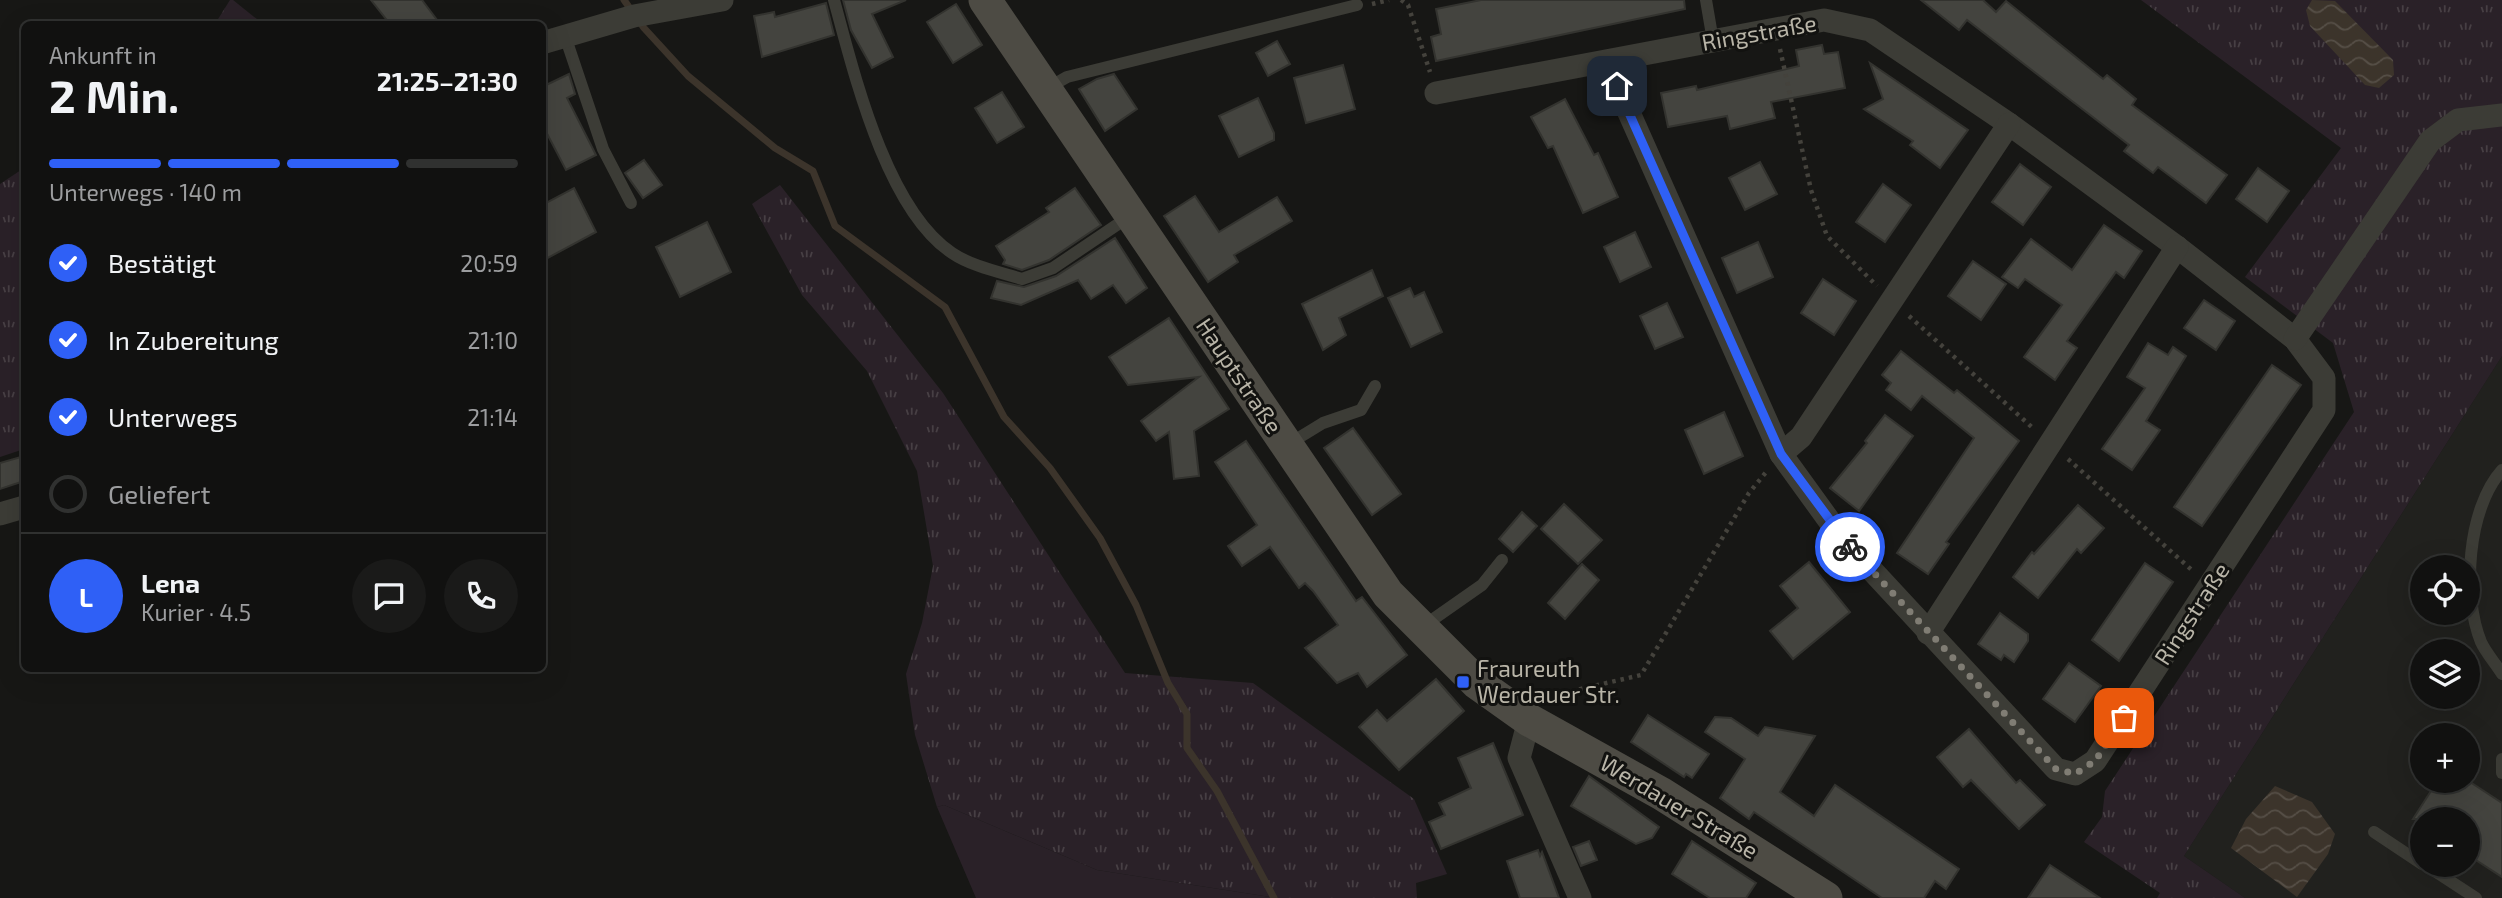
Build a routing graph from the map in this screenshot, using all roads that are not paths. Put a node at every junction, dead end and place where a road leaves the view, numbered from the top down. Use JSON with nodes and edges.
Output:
{"nodes":[{"id":1,"x":722,"y":0,"type":"edge"},
{"id":2,"x":834,"y":0,"type":"edge"},
{"id":3,"x":985,"y":0,"type":"edge"},
{"id":4,"x":1706,"y":0,"type":"edge"},
{"id":5,"x":1357,"y":5,"type":"dead end"},
{"id":6,"x":565,"y":36,"type":"junction"},
{"id":7,"x":1713,"y":41,"type":"junction"},
{"id":8,"x":546,"y":42,"type":"edge"},
{"id":9,"x":1606,"y":61,"type":"junction"},
{"id":10,"x":1046,"y":89,"type":"junction"},
{"id":11,"x":1436,"y":93,"type":"road end"},
{"id":12,"x":2502,"y":115,"type":"edge"},
{"id":13,"x":2009,"y":124,"type":"junction"},
{"id":14,"x":631,"y":203,"type":"dead end"},
{"id":15,"x":1130,"y":216,"type":"junction"},
{"id":16,"x":2177,"y":247,"type":"junction"},
{"id":17,"x":2295,"y":339,"type":"junction"},
{"id":18,"x":1375,"y":386,"type":"dead end"},
{"id":19,"x":1286,"y":445,"type":"junction"},
{"id":20,"x":1781,"y":454,"type":"junction"},
{"id":21,"x":2502,"y":470,"type":"edge"},
{"id":22,"x":21,"y":509,"type":"edge"},
{"id":23,"x":0,"y":514,"type":"edge"},
{"id":24,"x":1502,"y":560,"type":"dead end"},
{"id":25,"x":1421,"y":627,"type":"junction"},
{"id":26,"x":1928,"y":632,"type":"junction"},
{"id":27,"x":2502,"y":674,"type":"edge"},
{"id":28,"x":1529,"y":720,"type":"junction"},
{"id":29,"x":2502,"y":758,"type":"edge"},
{"id":30,"x":2502,"y":773,"type":"edge"},
{"id":31,"x":2374,"y":832,"type":"dead end"},
{"id":32,"x":2410,"y":856,"type":"edge"},
{"id":33,"x":2443,"y":877,"type":"edge"},
{"id":34,"x":1580,"y":898,"type":"edge"},
{"id":35,"x":1826,"y":898,"type":"edge"},
{"id":36,"x":2476,"y":898,"type":"edge"}],
"edges":[{"from":1,"to":6,"type":"street"},
{"from":2,"to":15,"type":"lane"},
{"from":3,"to":10,"type":"main road","name":"Hauptstraße"},
{"from":4,"to":7,"type":"lane"},
{"from":5,"to":10,"type":"lane"},
{"from":6,"to":8,"type":"street"},
{"from":6,"to":14,"type":"lane"},
{"from":7,"to":9,"type":"street","name":"Ringstraße"},
{"from":7,"to":13,"type":"street","name":"Ringstraße"},
{"from":9,"to":11,"type":"street","name":"Ringstraße"},
{"from":9,"to":20,"type":"street","name":"Ringstraße"},
{"from":10,"to":15,"type":"main road","name":"Hauptstraße"},
{"from":12,"to":17,"type":"street"},
{"from":13,"to":16,"type":"street","name":"Ringstraße"},
{"from":13,"to":20,"type":"street"},
{"from":15,"to":19,"type":"main road","name":"Hauptstraße"},
{"from":16,"to":17,"type":"street","name":"Ringstraße"},
{"from":16,"to":26,"type":"street"},
{"from":17,"to":26,"type":"street","name":"Ringstraße"},
{"from":18,"to":19,"type":"lane"},
{"from":19,"to":25,"type":"main road","name":"Hauptstraße"},
{"from":20,"to":26,"type":"street","name":"Ringstraße"},
{"from":21,"to":27,"type":"lane"},
{"from":22,"to":23,"type":"street"},
{"from":24,"to":25,"type":"lane"},
{"from":25,"to":28,"type":"main road","name":"Hauptstraße"},
{"from":28,"to":34,"type":"street"},
{"from":28,"to":35,"type":"main road","name":"Werdauer Straße"},
{"from":29,"to":30,"type":"lane"},
{"from":31,"to":32,"type":"lane"},
{"from":33,"to":36,"type":"lane"}]}
